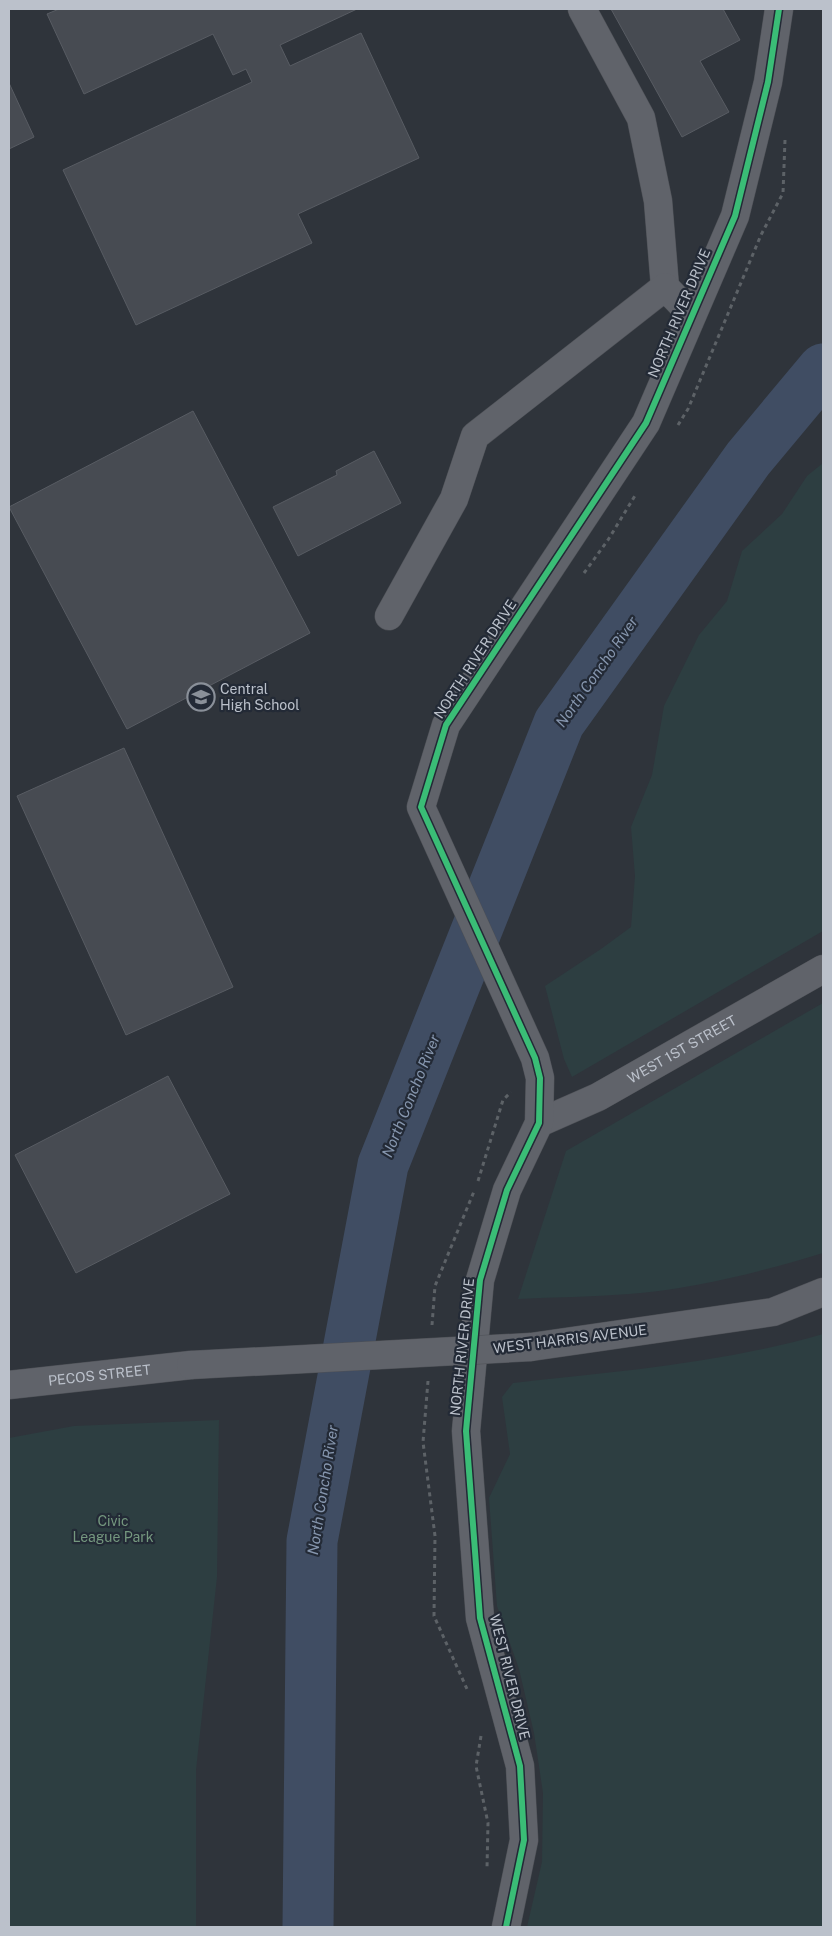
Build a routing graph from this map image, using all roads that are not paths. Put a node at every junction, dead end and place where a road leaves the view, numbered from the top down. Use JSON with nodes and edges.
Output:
{"nodes":[{"id":1,"x":582,"y":9,"type":"edge"},
{"id":2,"x":779,"y":9,"type":"edge"},
{"id":3,"x":665,"y":287,"type":"junction"},
{"id":4,"x":692,"y":315,"type":"junction"},
{"id":5,"x":389,"y":616,"type":"dead end"},
{"id":6,"x":823,"y":969,"type":"edge"},
{"id":7,"x":539,"y":1122,"type":"junction"},
{"id":8,"x":823,"y":1292,"type":"edge"},
{"id":9,"x":191,"y":1365,"type":"joint"},
{"id":10,"x":9,"y":1384,"type":"edge"},
{"id":11,"x":466,"y":1431,"type":"joint"},
{"id":12,"x":506,"y":1927,"type":"edge"}],
"edges":[{"from":1,"to":3,"type":"street"},
{"from":2,"to":4,"type":"street","name":"NORTH RIVER DRIVE"},
{"from":3,"to":4,"type":"street"},
{"from":3,"to":5,"type":"street"},
{"from":4,"to":7,"type":"street","name":"NORTH RIVER DRIVE"},
{"from":6,"to":7,"type":"street","name":"WEST 1ST STREET"},
{"from":7,"to":11,"type":"street","name":"NORTH RIVER DRIVE"},
{"from":8,"to":9,"type":"street","name":"WEST HARRIS AVENUE","bridge":true},
{"from":9,"to":10,"type":"street","name":"PECOS STREET"},
{"from":11,"to":12,"type":"street","name":"WEST RIVER DRIVE"}]}
